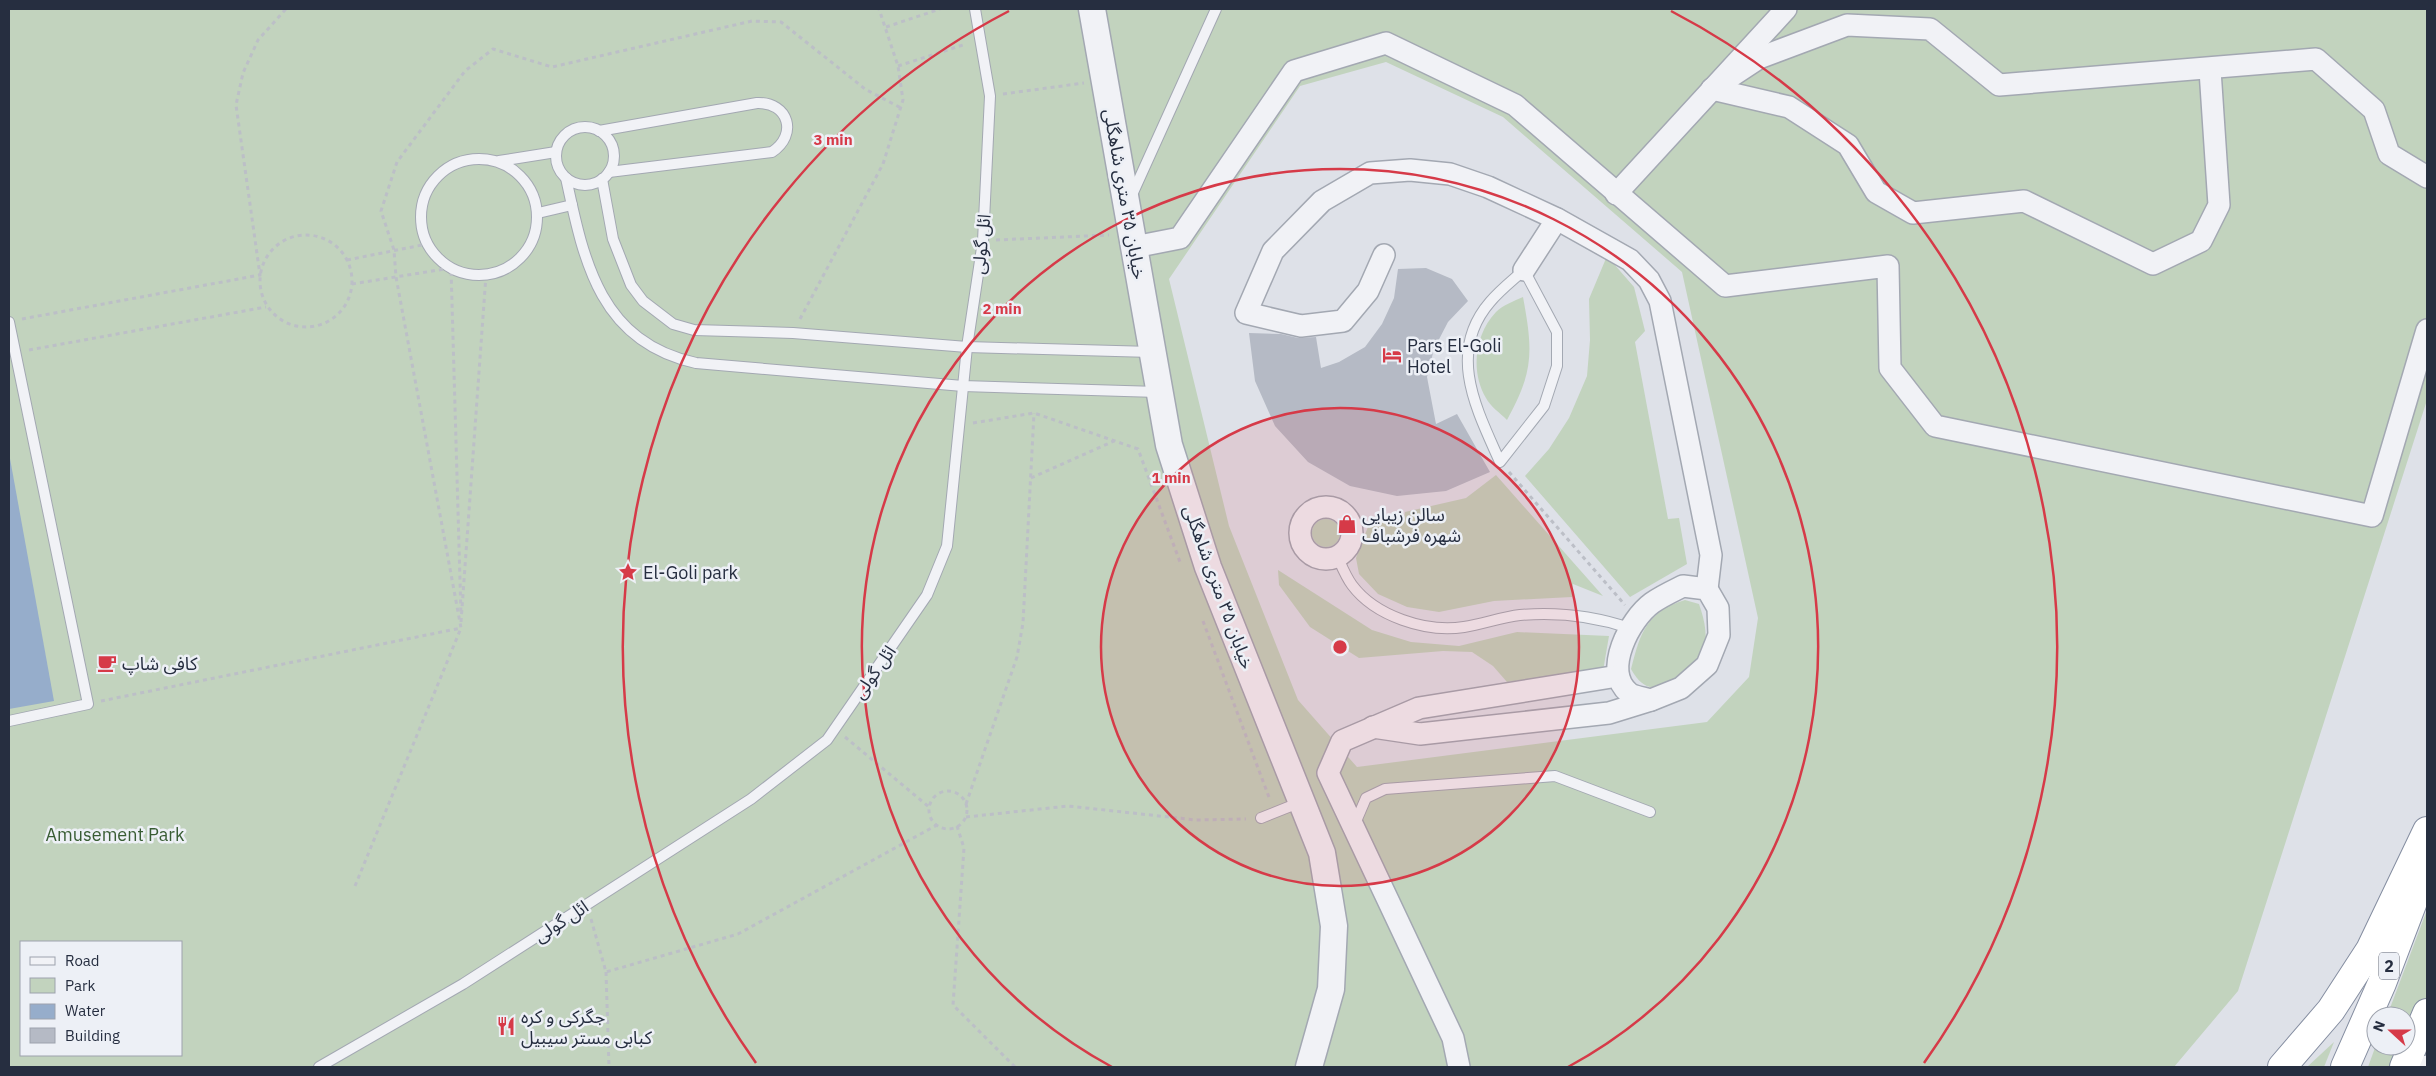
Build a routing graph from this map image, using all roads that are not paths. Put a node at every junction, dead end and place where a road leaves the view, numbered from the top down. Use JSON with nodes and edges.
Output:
{"nodes":[{"id":1,"x":975,"y":9,"type":"edge"},
{"id":2,"x":1092,"y":9,"type":"edge"},
{"id":3,"x":1216,"y":9,"type":"edge"},
{"id":4,"x":1786,"y":9,"type":"edge"},
{"id":5,"x":1798,"y":9,"type":"edge"},
{"id":6,"x":1762,"y":35,"type":"junction"},
{"id":7,"x":2210,"y":70,"type":"junction"},
{"id":8,"x":1712,"y":89,"type":"junction"},
{"id":9,"x":599,"y":130,"type":"junction"},
{"id":10,"x":556,"y":152,"type":"junction"},
{"id":11,"x":498,"y":161,"type":"junction"},
{"id":12,"x":606,"y":176,"type":"junction"},
{"id":13,"x":2427,"y":177,"type":"edge"},
{"id":14,"x":566,"y":178,"type":"junction"},
{"id":15,"x":1616,"y":194,"type":"junction"},
{"id":16,"x":572,"y":205,"type":"junction"},
{"id":17,"x":1127,"y":207,"type":"junction"},
{"id":18,"x":538,"y":212,"type":"junction"},
{"id":19,"x":1557,"y":219,"type":"junction"},
{"id":20,"x":1133,"y":240,"type":"junction"},
{"id":21,"x":1384,"y":255,"type":"dead end"},
{"id":22,"x":1524,"y":270,"type":"junction"},
{"id":23,"x":9,"y":322,"type":"edge"},
{"id":24,"x":2427,"y":330,"type":"edge"},
{"id":25,"x":967,"y":346,"type":"junction"},
{"id":26,"x":1153,"y":352,"type":"junction"},
{"id":27,"x":963,"y":386,"type":"junction"},
{"id":28,"x":1161,"y":392,"type":"junction"},
{"id":29,"x":1338,"y":558,"type":"dead end"},
{"id":30,"x":1707,"y":589,"type":"junction"},
{"id":31,"x":1633,"y":623,"type":"junction"},
{"id":32,"x":1618,"y":676,"type":"junction"},
{"id":33,"x":1651,"y":700,"type":"junction"},
{"id":34,"x":9,"y":721,"type":"edge"},
{"id":35,"x":1373,"y":726,"type":"junction"},
{"id":36,"x":1301,"y":802,"type":"junction"},
{"id":37,"x":1650,"y":812,"type":"dead end"},
{"id":38,"x":1260,"y":818,"type":"road end"},
{"id":39,"x":1354,"y":827,"type":"junction"},
{"id":40,"x":2427,"y":831,"type":"edge"},
{"id":41,"x":2427,"y":862,"type":"edge"},
{"id":42,"x":2427,"y":1013,"type":"edge"},
{"id":43,"x":319,"y":1067,"type":"edge"},
{"id":44,"x":1309,"y":1067,"type":"edge"},
{"id":45,"x":1459,"y":1067,"type":"edge"},
{"id":46,"x":2282,"y":1067,"type":"edge"},
{"id":47,"x":2345,"y":1067,"type":"edge"},
{"id":48,"x":2404,"y":1067,"type":"edge"}],
"edges":[{"from":1,"to":25,"type":"lane","name":"ائل گولی"},
{"from":2,"to":17,"type":"street","name":"خیابان ۳۵ متری شاهگلی"},
{"from":3,"to":17,"type":"lane"},
{"from":4,"to":6,"type":"street"},
{"from":5,"to":6,"type":"street"},
{"from":6,"to":8,"type":"street"},
{"from":7,"to":8,"type":"street"},
{"from":7,"to":8,"type":"street"},
{"from":7,"to":13,"type":"street"},
{"from":8,"to":15,"type":"street"},
{"from":9,"to":10,"type":"lane"},
{"from":9,"to":12,"type":"lane"},
{"from":9,"to":12,"type":"lane"},
{"from":10,"to":11,"type":"lane"},
{"from":10,"to":14,"type":"lane"},
{"from":11,"to":18,"type":"lane"},
{"from":11,"to":18,"type":"lane"},
{"from":12,"to":14,"type":"lane"},
{"from":12,"to":25,"type":"lane"},
{"from":14,"to":16,"type":"lane"},
{"from":15,"to":20,"type":"street"},
{"from":15,"to":24,"type":"street"},
{"from":16,"to":18,"type":"lane"},
{"from":16,"to":27,"type":"lane"},
{"from":17,"to":20,"type":"street","name":"خیابان ۳۵ متری شاهگلی"},
{"from":19,"to":21,"type":"street"},
{"from":19,"to":22,"type":"street"},
{"from":19,"to":30,"type":"street"},
{"from":20,"to":26,"type":"street","name":"خیابان ۳۵ متری شاهگلی"},
{"from":22,"to":22,"type":"lane"},
{"from":23,"to":34,"type":"lane"},
{"from":25,"to":26,"type":"lane"},
{"from":25,"to":27,"type":"lane","name":"ائل گولی"},
{"from":26,"to":28,"type":"street","name":"خیابان ۳۵ متری شاهگلی"},
{"from":27,"to":28,"type":"lane"},
{"from":27,"to":43,"type":"lane","name":"ائل گولی"},
{"from":28,"to":36,"type":"street","name":"خیابان ۳۵ متری شاهگلی"},
{"from":29,"to":31,"type":"lane"},
{"from":30,"to":31,"type":"street"},
{"from":30,"to":33,"type":"street"},
{"from":31,"to":32,"type":"street"},
{"from":32,"to":33,"type":"street"},
{"from":32,"to":35,"type":"street"},
{"from":33,"to":35,"type":"street"},
{"from":35,"to":39,"type":"street"},
{"from":36,"to":38,"type":"lane"},
{"from":36,"to":44,"type":"street","name":"خیابان ۳۵ متری شاهگلی"},
{"from":37,"to":39,"type":"lane"},
{"from":39,"to":45,"type":"street"},
{"from":40,"to":46,"type":"highway"},
{"from":41,"to":47,"type":"highway","number":"2"},
{"from":42,"to":48,"type":"highway"}]}
